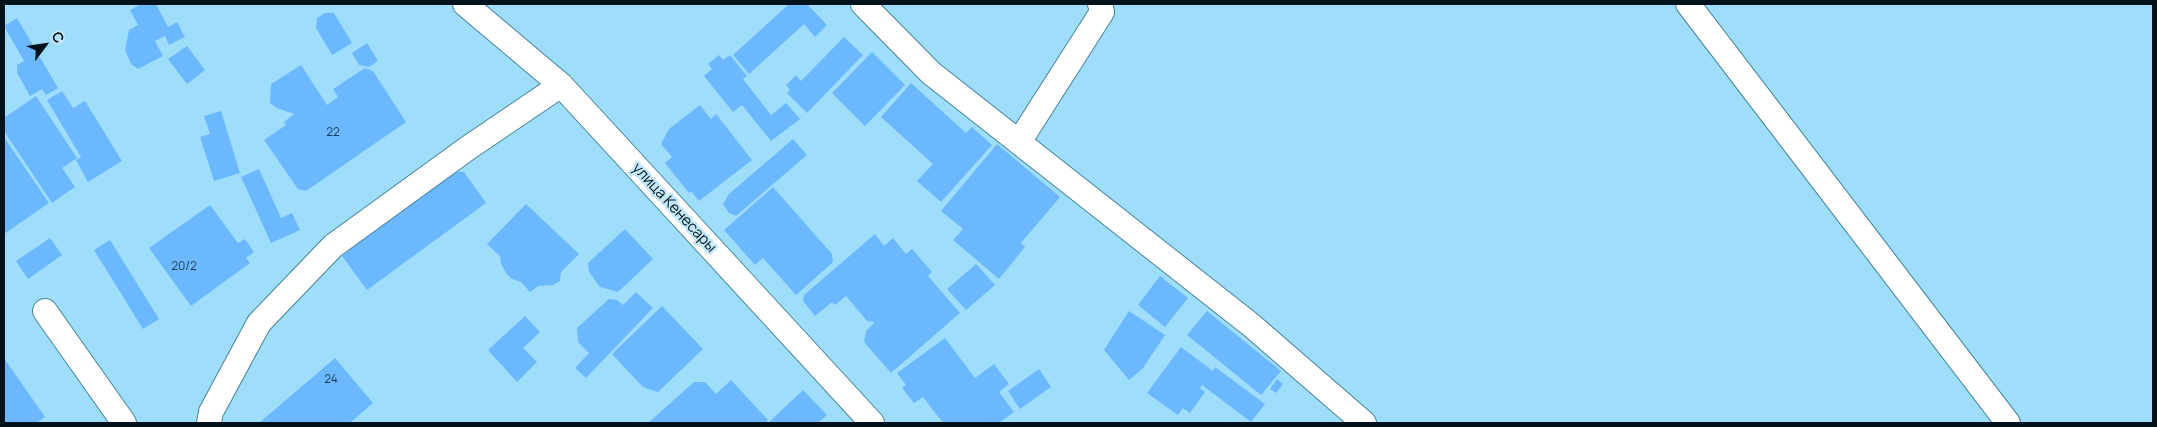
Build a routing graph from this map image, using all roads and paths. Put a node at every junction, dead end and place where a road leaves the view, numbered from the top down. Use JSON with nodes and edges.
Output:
{"nodes":[{"id":1,"x":466,"y":4,"type":"edge"},
{"id":2,"x":863,"y":4,"type":"edge"},
{"id":3,"x":1100,"y":4,"type":"edge"},
{"id":4,"x":1688,"y":4,"type":"edge"},
{"id":5,"x":561,"y":86,"type":"junction"},
{"id":6,"x":1020,"y":142,"type":"junction"},
{"id":7,"x":45,"y":311,"type":"dead end"},
{"id":8,"x":124,"y":423,"type":"edge"},
{"id":9,"x":209,"y":423,"type":"edge"},
{"id":10,"x":872,"y":423,"type":"edge"},
{"id":11,"x":1364,"y":423,"type":"edge"},
{"id":12,"x":2008,"y":423,"type":"edge"}],
"edges":[{"from":1,"to":5,"type":"street","name":"улица Кенесары"},
{"from":2,"to":6,"type":"street"},
{"from":3,"to":6,"type":"street"},
{"from":4,"to":12,"type":"street"},
{"from":5,"to":9,"type":"street"},
{"from":5,"to":10,"type":"street","name":"улица Кенесары"},
{"from":6,"to":11,"type":"street"},
{"from":7,"to":8,"type":"street"}]}
